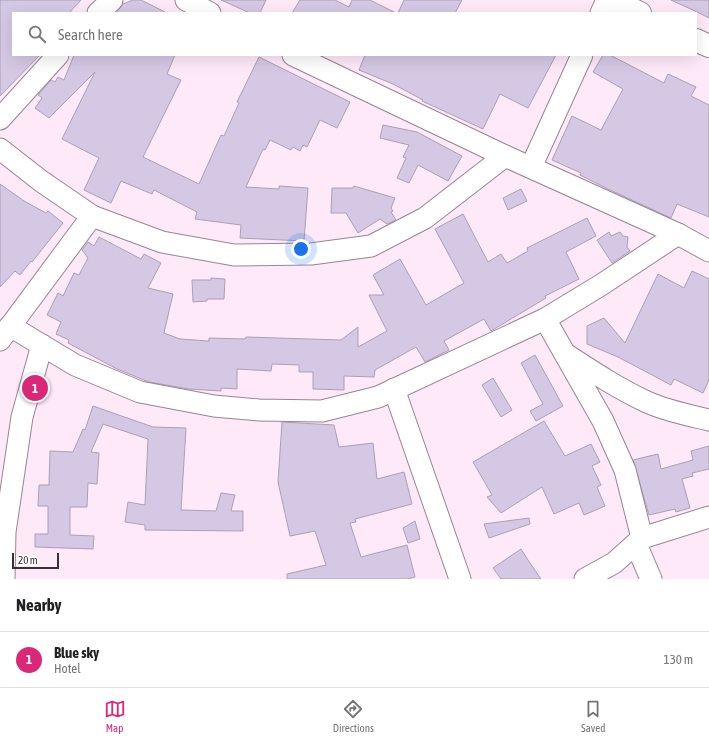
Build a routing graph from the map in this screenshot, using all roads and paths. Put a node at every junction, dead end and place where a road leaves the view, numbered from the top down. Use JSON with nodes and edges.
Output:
{"nodes":[{"id":1,"x":112,"y":0,"type":"edge"},
{"id":2,"x":186,"y":0,"type":"edge"},
{"id":3,"x":607,"y":0,"type":"edge"},
{"id":4,"x":613,"y":0,"type":"edge"},
{"id":5,"x":99,"y":12,"type":"edge"},
{"id":6,"x":208,"y":12,"type":"edge"},
{"id":7,"x":601,"y":12,"type":"edge"},
{"id":8,"x":638,"y":12,"type":"edge"},
{"id":9,"x":697,"y":40,"type":"edge"},
{"id":10,"x":709,"y":46,"type":"edge"},
{"id":11,"x":57,"y":56,"type":"edge"},
{"id":12,"x":296,"y":56,"type":"edge"},
{"id":13,"x":582,"y":56,"type":"edge"},
{"id":14,"x":0,"y":119,"type":"edge"},
{"id":15,"x":0,"y":149,"type":"edge"},
{"id":16,"x":505,"y":156,"type":"junction"},
{"id":17,"x":531,"y":167,"type":"junction"},
{"id":18,"x":92,"y":216,"type":"junction"},
{"id":19,"x":678,"y":234,"type":"junction"},
{"id":20,"x":709,"y":251,"type":"edge"},
{"id":21,"x":545,"y":319,"type":"junction"},
{"id":22,"x":5,"y":333,"type":"edge"},
{"id":23,"x":42,"y":345,"type":"junction"},
{"id":24,"x":565,"y":354,"type":"junction"},
{"id":25,"x":394,"y":390,"type":"junction"},
{"id":26,"x":709,"y":420,"type":"edge"},
{"id":27,"x":709,"y":517,"type":"edge"},
{"id":28,"x":639,"y":541,"type":"junction"},
{"id":29,"x":4,"y":579,"type":"edge"},
{"id":30,"x":460,"y":579,"type":"edge"},
{"id":31,"x":585,"y":579,"type":"edge"},
{"id":32,"x":651,"y":579,"type":"edge"}],
"edges":[{"from":1,"to":5,"type":"street"},
{"from":2,"to":6,"type":"street"},
{"from":3,"to":7,"type":"street"},
{"from":4,"to":8,"type":"main road"},
{"from":9,"to":10,"type":"main road"},
{"from":11,"to":14,"type":"street"},
{"from":12,"to":16,"type":"street"},
{"from":13,"to":17,"type":"street"},
{"from":15,"to":18,"type":"street"},
{"from":16,"to":17,"type":"street"},
{"from":16,"to":18,"type":"street"},
{"from":17,"to":19,"type":"street"},
{"from":18,"to":22,"type":"street"},
{"from":19,"to":20,"type":"street"},
{"from":19,"to":21,"type":"street"},
{"from":21,"to":24,"type":"street"},
{"from":21,"to":25,"type":"street"},
{"from":22,"to":23,"type":"street"},
{"from":23,"to":25,"type":"street"},
{"from":23,"to":29,"type":"street"},
{"from":24,"to":26,"type":"street"},
{"from":24,"to":28,"type":"street"},
{"from":25,"to":30,"type":"street"},
{"from":27,"to":28,"type":"street"},
{"from":28,"to":31,"type":"street"},
{"from":28,"to":32,"type":"street"}]}
